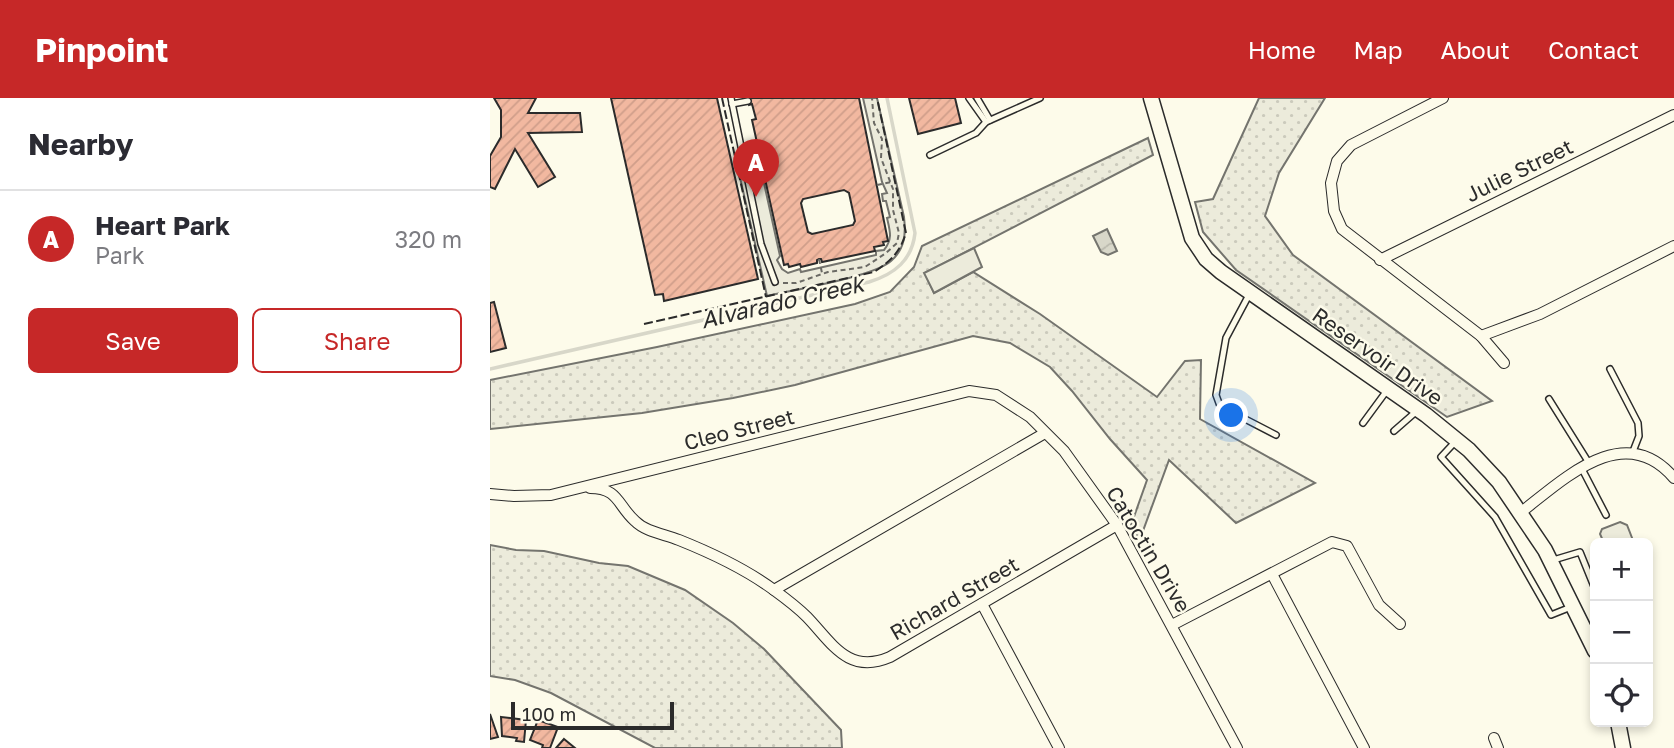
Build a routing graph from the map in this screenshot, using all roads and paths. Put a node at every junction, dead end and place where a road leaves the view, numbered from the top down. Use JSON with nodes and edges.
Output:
{"nodes":[{"id":1,"x":872,"y":98,"type":"edge"},
{"id":2,"x":969,"y":98,"type":"edge"},
{"id":3,"x":977,"y":98,"type":"edge"},
{"id":4,"x":1040,"y":98,"type":"edge"},
{"id":5,"x":1151,"y":98,"type":"edge"},
{"id":6,"x":1443,"y":98,"type":"edge"},
{"id":7,"x":732,"y":101,"type":"edge"},
{"id":8,"x":748,"y":101,"type":"dead end"},
{"id":9,"x":1674,"y":115,"type":"edge"},
{"id":10,"x":988,"y":121,"type":"junction"},
{"id":11,"x":930,"y":155,"type":"dead end"},
{"id":12,"x":892,"y":182,"type":"junction"},
{"id":13,"x":877,"y":185,"type":"dead end"},
{"id":14,"x":1674,"y":246,"type":"edge"},
{"id":15,"x":819,"y":259,"type":"dead end"},
{"id":16,"x":1380,"y":260,"type":"junction"},
{"id":17,"x":822,"y":274,"type":"junction"},
{"id":18,"x":775,"y":282,"type":"joint"},
{"id":19,"x":1250,"y":293,"type":"junction"},
{"id":20,"x":1481,"y":336,"type":"junction"},
{"id":21,"x":1504,"y":363,"type":"dead end"},
{"id":22,"x":1610,"y":369,"type":"dead end"},
{"id":23,"x":1388,"y":389,"type":"junction"},
{"id":24,"x":996,"y":395,"type":"joint"},
{"id":25,"x":1549,"y":399,"type":"dead end"},
{"id":26,"x":1418,"y":410,"type":"junction"},
{"id":27,"x":1363,"y":423,"type":"dead end"},
{"id":28,"x":1394,"y":431,"type":"dead end"},
{"id":29,"x":1045,"y":433,"type":"junction"},
{"id":30,"x":1276,"y":435,"type":"dead end"},
{"id":31,"x":1457,"y":440,"type":"junction"},
{"id":32,"x":1632,"y":454,"type":"junction"},
{"id":33,"x":1585,"y":465,"type":"junction"},
{"id":34,"x":1674,"y":478,"type":"edge"},
{"id":35,"x":582,"y":488,"type":"junction"},
{"id":36,"x":490,"y":494,"type":"edge"},
{"id":37,"x":1520,"y":513,"type":"junction"},
{"id":38,"x":1606,"y":515,"type":"dead end"},
{"id":39,"x":1117,"y":525,"type":"junction"},
{"id":40,"x":1550,"y":561,"type":"junction"},
{"id":41,"x":1272,"y":575,"type":"junction"},
{"id":42,"x":1590,"y":577,"type":"edge"},
{"id":43,"x":774,"y":590,"type":"junction"},
{"id":44,"x":982,"y":604,"type":"junction"},
{"id":45,"x":1573,"y":606,"type":"junction"},
{"id":46,"x":1400,"y":624,"type":"dead end"},
{"id":47,"x":1172,"y":625,"type":"junction"},
{"id":48,"x":1590,"y":641,"type":"edge"},
{"id":49,"x":1622,"y":727,"type":"edge"},
{"id":50,"x":1056,"y":747,"type":"edge"},
{"id":51,"x":1237,"y":748,"type":"edge"},
{"id":52,"x":1364,"y":748,"type":"edge"},
{"id":53,"x":1623,"y":748,"type":"edge"}],
"edges":[{"from":1,"to":12,"type":"path"},
{"from":2,"to":10,"type":"lane"},
{"from":3,"to":10,"type":"lane"},
{"from":4,"to":10,"type":"lane"},
{"from":5,"to":19,"type":"street","name":"Reservoir Drive"},
{"from":6,"to":16,"type":"street"},
{"from":7,"to":8,"type":"lane"},
{"from":7,"to":18,"type":"lane"},
{"from":9,"to":16,"type":"street","name":"Julie Street"},
{"from":10,"to":11,"type":"lane"},
{"from":12,"to":13,"type":"path"},
{"from":12,"to":17,"type":"path"},
{"from":14,"to":20,"type":"street"},
{"from":15,"to":17,"type":"path"},
{"from":16,"to":20,"type":"street"},
{"from":17,"to":18,"type":"path"},
{"from":19,"to":23,"type":"street","name":"Reservoir Drive"},
{"from":19,"to":30,"type":"lane"},
{"from":20,"to":21,"type":"street"},
{"from":22,"to":32,"type":"lane"},
{"from":23,"to":26,"type":"street","name":"Reservoir Drive"},
{"from":23,"to":27,"type":"lane"},
{"from":24,"to":29,"type":"street","name":"Catoctin Drive"},
{"from":24,"to":35,"type":"street","name":"Cleo Street"},
{"from":25,"to":33,"type":"lane"},
{"from":26,"to":28,"type":"lane"},
{"from":26,"to":31,"type":"street","name":"Reservoir Drive"},
{"from":29,"to":39,"type":"street","name":"Catoctin Drive"},
{"from":29,"to":43,"type":"street"},
{"from":31,"to":37,"type":"street","name":"Reservoir Drive"},
{"from":31,"to":45,"type":"lane"},
{"from":32,"to":33,"type":"street"},
{"from":32,"to":34,"type":"street"},
{"from":33,"to":37,"type":"street"},
{"from":33,"to":38,"type":"lane"},
{"from":35,"to":36,"type":"street","name":"Cleo Street"},
{"from":35,"to":43,"type":"street","name":"Richard Street"},
{"from":37,"to":40,"type":"street","name":"Reservoir Drive"},
{"from":39,"to":44,"type":"street","name":"Richard Street"},
{"from":39,"to":47,"type":"street","name":"Catoctin Drive"},
{"from":40,"to":42,"type":"lane"},
{"from":40,"to":45,"type":"street","name":"Reservoir Drive"},
{"from":41,"to":46,"type":"street"},
{"from":41,"to":47,"type":"street"},
{"from":41,"to":52,"type":"street"},
{"from":43,"to":44,"type":"street","name":"Richard Street"},
{"from":44,"to":50,"type":"street"},
{"from":45,"to":48,"type":"street","name":"Reservoir Drive"},
{"from":47,"to":51,"type":"street","name":"Catoctin Drive"},
{"from":49,"to":53,"type":"street"}]}
